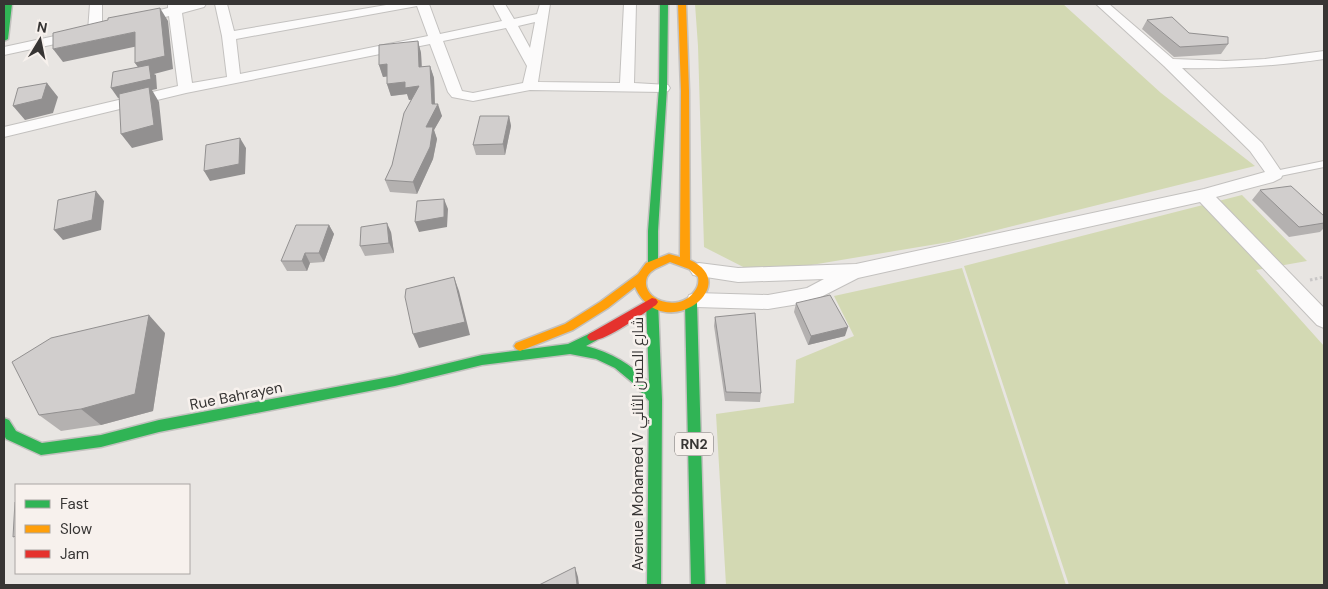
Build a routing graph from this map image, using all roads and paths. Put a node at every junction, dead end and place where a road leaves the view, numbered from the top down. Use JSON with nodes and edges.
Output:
{"nodes":[{"id":1,"x":8,"y":4,"type":"edge"},
{"id":2,"x":96,"y":4,"type":"edge"},
{"id":3,"x":200,"y":4,"type":"edge"},
{"id":4,"x":221,"y":4,"type":"edge"},
{"id":5,"x":412,"y":4,"type":"edge"},
{"id":6,"x":423,"y":4,"type":"edge"},
{"id":7,"x":499,"y":4,"type":"edge"},
{"id":8,"x":630,"y":4,"type":"edge"},
{"id":9,"x":664,"y":4,"type":"edge"},
{"id":10,"x":682,"y":4,"type":"edge"},
{"id":11,"x":1102,"y":4,"type":"edge"},
{"id":12,"x":175,"y":7,"type":"edge"},
{"id":13,"x":544,"y":10,"type":"edge"},
{"id":14,"x":4,"y":21,"type":"edge"},
{"id":15,"x":509,"y":24,"type":"junction"},
{"id":16,"x":94,"y":31,"type":"junction"},
{"id":17,"x":230,"y":36,"type":"junction"},
{"id":18,"x":4,"y":39,"type":"edge"},
{"id":19,"x":436,"y":39,"type":"junction"},
{"id":20,"x":4,"y":51,"type":"edge"},
{"id":21,"x":1324,"y":55,"type":"edge"},
{"id":22,"x":1169,"y":63,"type":"junction"},
{"id":23,"x":534,"y":67,"type":"junction"},
{"id":24,"x":234,"y":80,"type":"junction"},
{"id":25,"x":530,"y":86,"type":"junction"},
{"id":26,"x":626,"y":87,"type":"junction"},
{"id":27,"x":663,"y":88,"type":"junction"},
{"id":28,"x":186,"y":89,"type":"junction"},
{"id":29,"x":4,"y":132,"type":"edge"},
{"id":30,"x":1324,"y":164,"type":"edge"},
{"id":31,"x":1275,"y":174,"type":"junction"},
{"id":32,"x":1204,"y":195,"type":"junction"},
{"id":33,"x":653,"y":263,"type":"junction"},
{"id":34,"x":692,"y":265,"type":"junction"},
{"id":35,"x":856,"y":271,"type":"junction"},
{"id":36,"x":640,"y":277,"type":"junction"},
{"id":37,"x":652,"y":302,"type":"junction"},
{"id":38,"x":693,"y":302,"type":"junction"},
{"id":39,"x":1324,"y":320,"type":"edge"},
{"id":40,"x":570,"y":349,"type":"junction"},
{"id":41,"x":482,"y":360,"type":"junction"},
{"id":42,"x":656,"y":400,"type":"junction"},
{"id":43,"x":4,"y":424,"type":"edge"},
{"id":44,"x":654,"y":585,"type":"edge"},
{"id":45,"x":698,"y":585,"type":"edge"}],
"edges":[{"from":1,"to":14,"type":"main road"},
{"from":2,"to":16,"type":"street"},
{"from":3,"to":12,"type":"street"},
{"from":4,"to":17,"type":"street"},
{"from":5,"to":17,"type":"street"},
{"from":6,"to":19,"type":"street"},
{"from":7,"to":15,"type":"street"},
{"from":8,"to":26,"type":"street"},
{"from":9,"to":27,"type":"main road"},
{"from":10,"to":34,"type":"main road","number":"RN2"},
{"from":11,"to":22,"type":"street"},
{"from":12,"to":16,"type":"street"},
{"from":12,"to":28,"type":"street"},
{"from":13,"to":15,"type":"street"},
{"from":13,"to":23,"type":"street"},
{"from":14,"to":18,"type":"main road"},
{"from":15,"to":19,"type":"street"},
{"from":15,"to":23,"type":"street"},
{"from":16,"to":20,"type":"street"},
{"from":17,"to":24,"type":"street"},
{"from":19,"to":24,"type":"street"},
{"from":19,"to":25,"type":"street"},
{"from":21,"to":22,"type":"street"},
{"from":22,"to":31,"type":"street"},
{"from":23,"to":25,"type":"street"},
{"from":24,"to":28,"type":"street"},
{"from":25,"to":26,"type":"street"},
{"from":26,"to":27,"type":"street"},
{"from":27,"to":33,"type":"main road"},
{"from":28,"to":29,"type":"street"},
{"from":30,"to":31,"type":"lane"},
{"from":31,"to":32,"type":"street"},
{"from":32,"to":35,"type":"street"},
{"from":32,"to":39,"type":"street"},
{"from":33,"to":34,"type":"main road"},
{"from":33,"to":36,"type":"main road"},
{"from":34,"to":35,"type":"street"},
{"from":34,"to":38,"type":"main road","number":"RN2"},
{"from":35,"to":38,"type":"street"},
{"from":36,"to":37,"type":"main road","number":"RN2"},
{"from":36,"to":41,"type":"main road","name":"Rue Bahrayen"},
{"from":37,"to":38,"type":"main road"},
{"from":37,"to":40,"type":"main road","name":"Rue Bahrayen"},
{"from":37,"to":42,"type":"main road","name":"Avenue Mohamed V شارع الحسن الثاني","number":"RN2"},
{"from":38,"to":45,"type":"main road","number":"RN2"},
{"from":40,"to":41,"type":"main road","name":"Rue Bahrayen"},
{"from":40,"to":42,"type":"main road"},
{"from":41,"to":43,"type":"main road","name":"Rue Bahrayen"},
{"from":42,"to":44,"type":"main road","name":"Avenue Mohamed V شارع الحسن الثاني","number":"RN2"}]}
